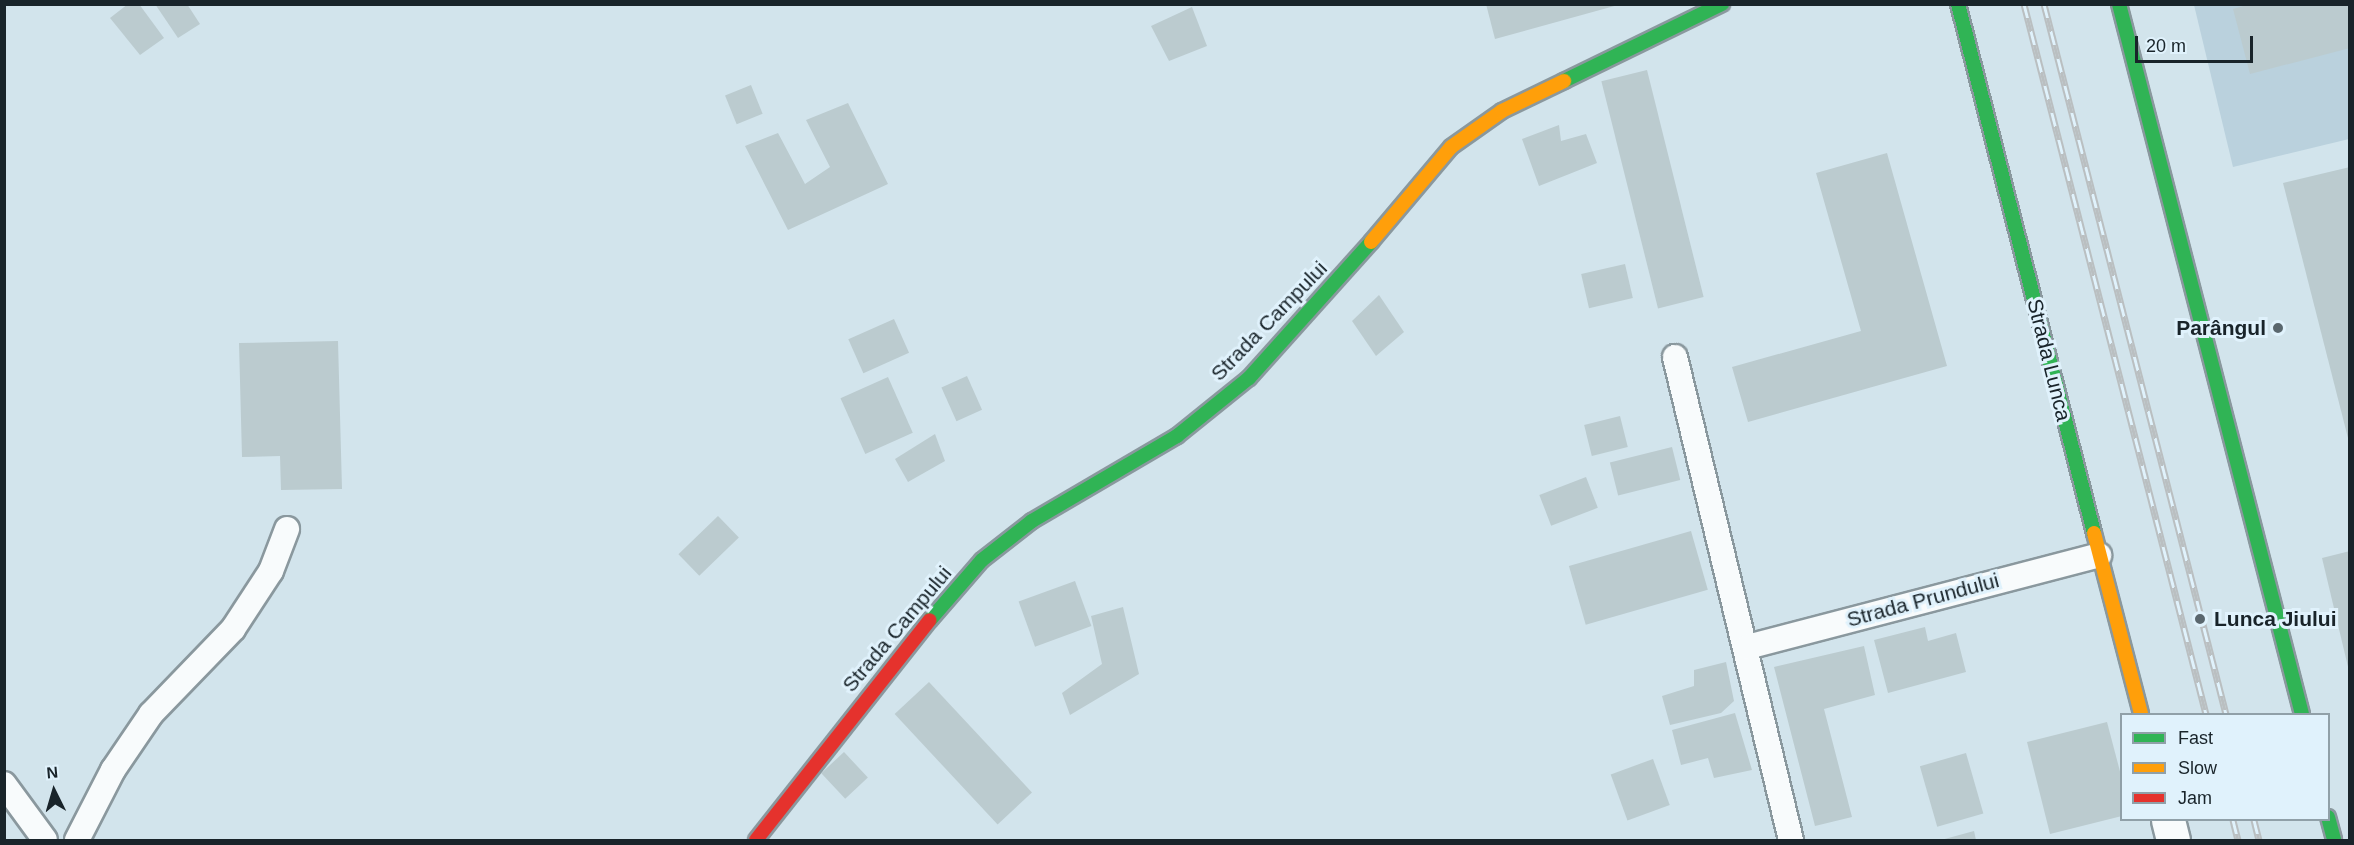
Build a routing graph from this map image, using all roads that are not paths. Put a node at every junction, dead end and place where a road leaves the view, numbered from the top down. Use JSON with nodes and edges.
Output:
{"nodes":[{"id":1,"x":1722,"y":4,"type":"edge"},
{"id":2,"x":1958,"y":4,"type":"edge"},
{"id":3,"x":2119,"y":4,"type":"edge"},
{"id":4,"x":1675,"y":357,"type":"dead end"},
{"id":5,"x":287,"y":529,"type":"dead end"},
{"id":6,"x":2099,"y":555,"type":"junction"},
{"id":7,"x":1747,"y":647,"type":"junction"},
{"id":8,"x":2141,"y":713,"type":"edge"},
{"id":9,"x":2302,"y":713,"type":"edge"},
{"id":10,"x":4,"y":784,"type":"edge"},
{"id":11,"x":2168,"y":821,"type":"edge"},
{"id":12,"x":45,"y":840,"type":"edge"},
{"id":13,"x":77,"y":840,"type":"edge"},
{"id":14,"x":756,"y":840,"type":"edge"},
{"id":15,"x":1791,"y":840,"type":"edge"},
{"id":16,"x":2173,"y":840,"type":"edge"}],
"edges":[{"from":1,"to":14,"type":"street","name":"Strada Campului"},
{"from":2,"to":6,"type":"street","name":"Strada Lunca"},
{"from":3,"to":9,"type":"street"},
{"from":4,"to":7,"type":"lane"},
{"from":5,"to":13,"type":"lane"},
{"from":6,"to":7,"type":"lane","name":"Strada Prundului"},
{"from":6,"to":8,"type":"street","name":"Strada Lunca"},
{"from":7,"to":15,"type":"lane"},
{"from":10,"to":12,"type":"lane"},
{"from":11,"to":16,"type":"street"}]}
